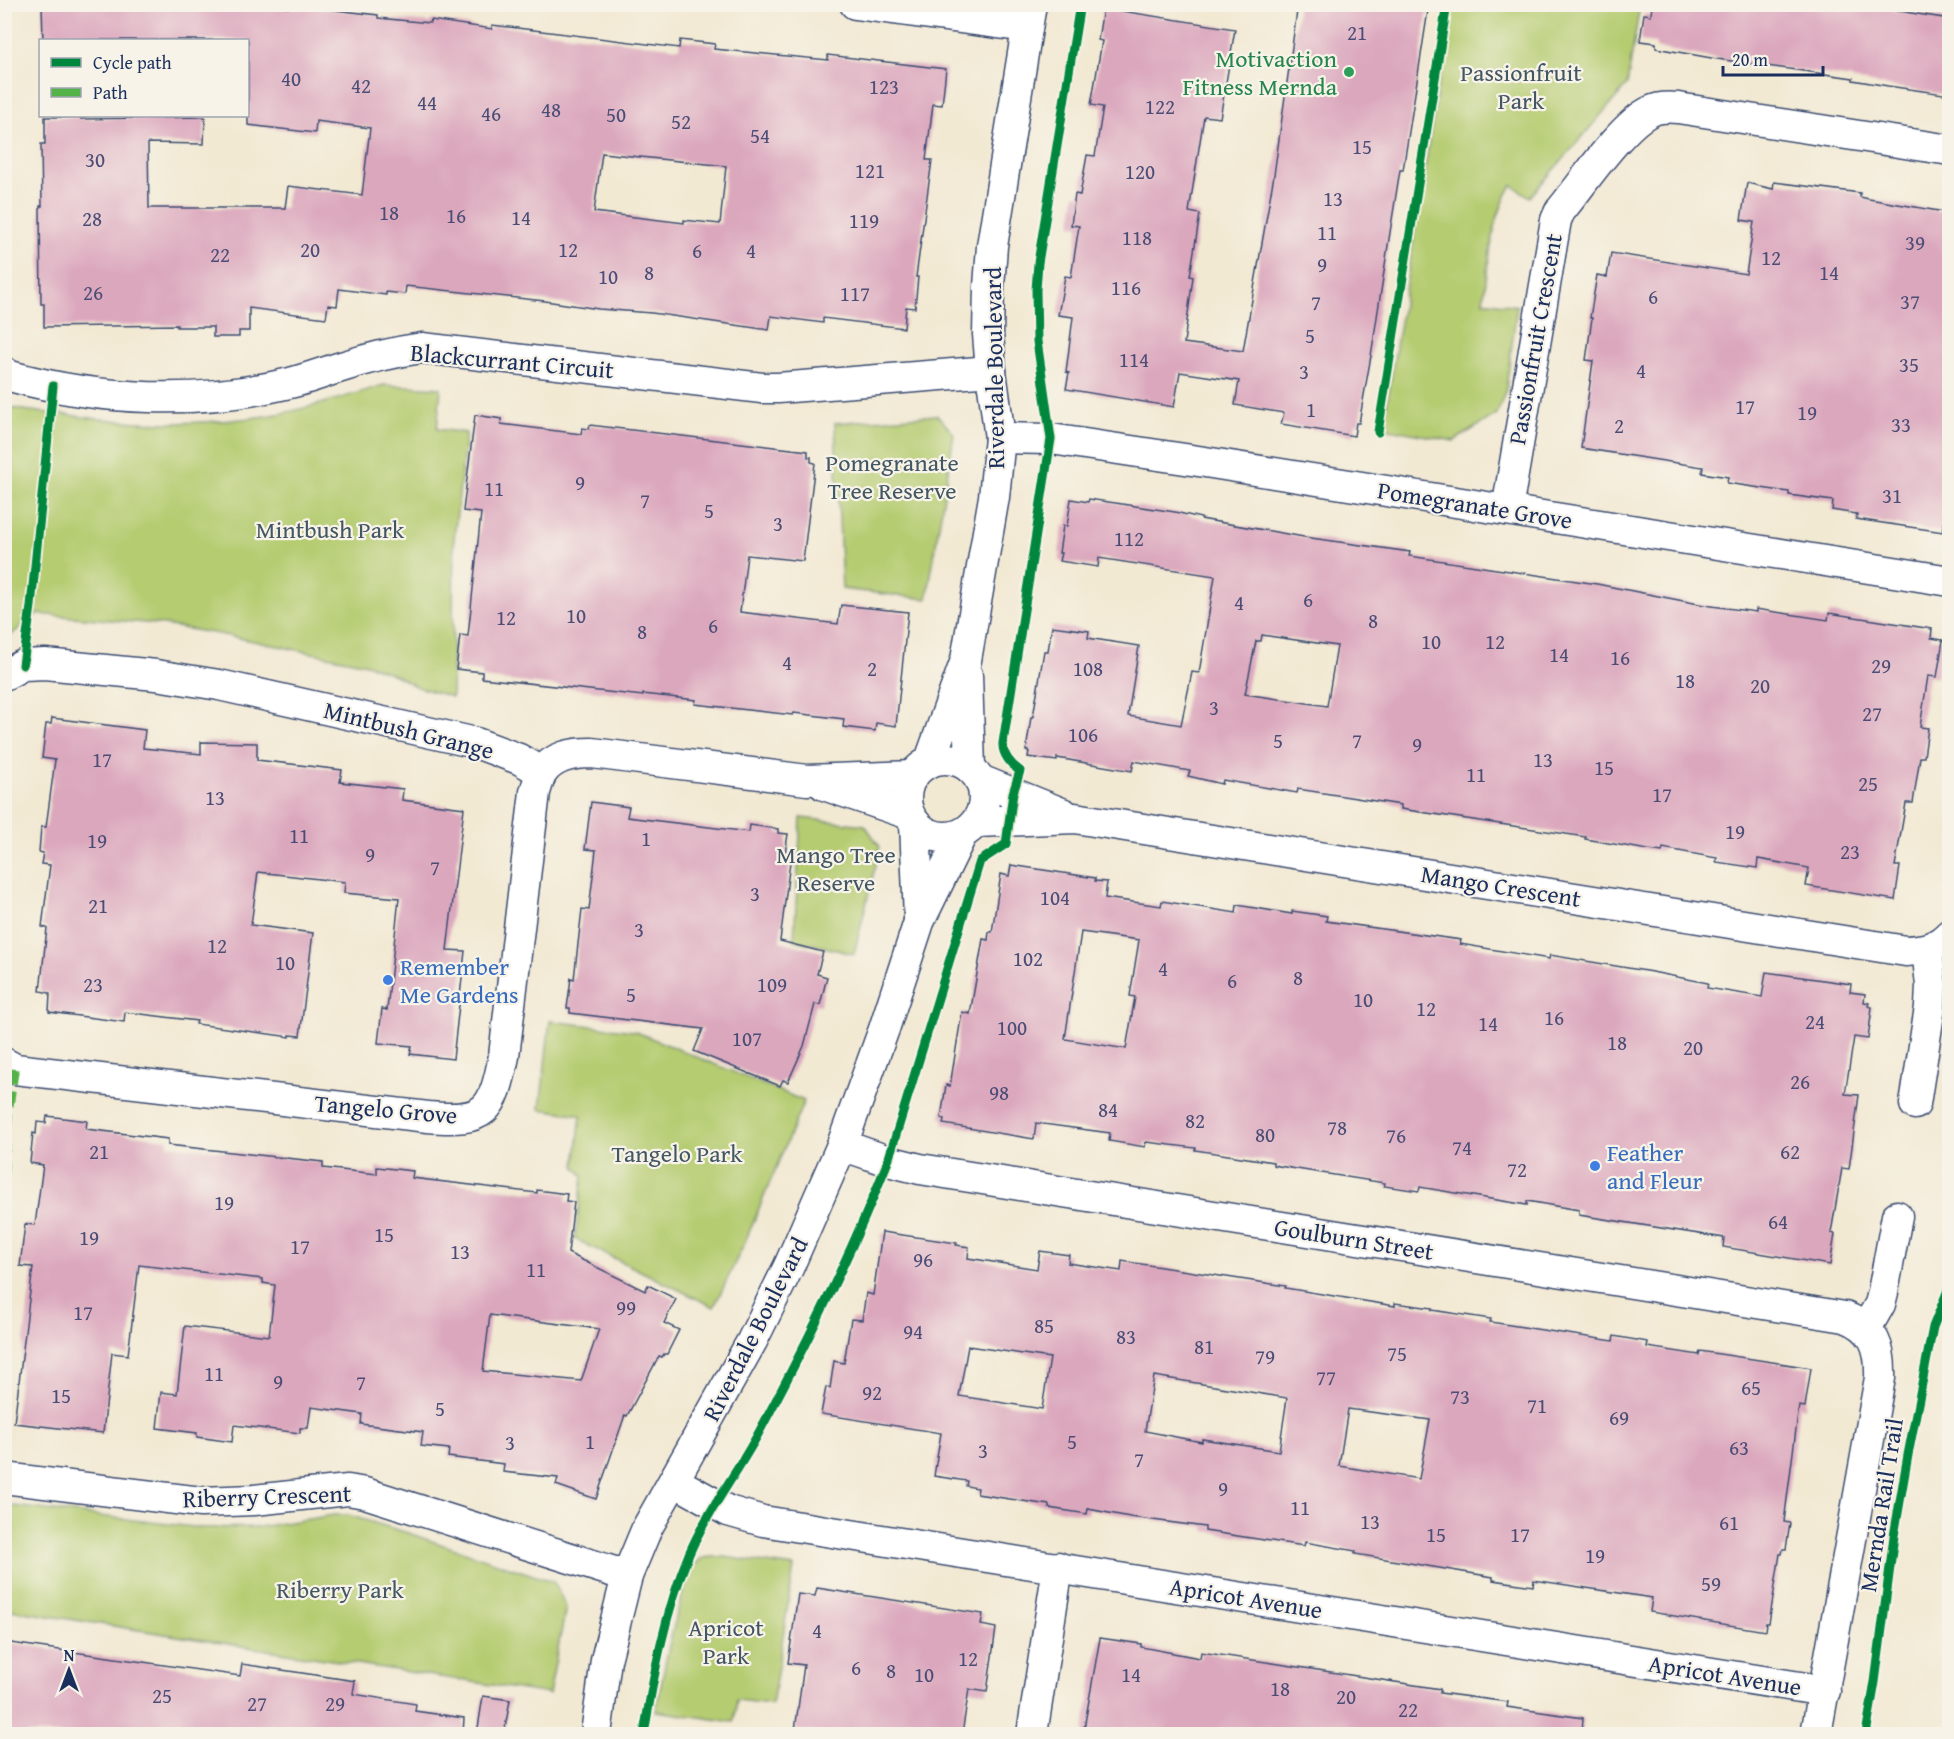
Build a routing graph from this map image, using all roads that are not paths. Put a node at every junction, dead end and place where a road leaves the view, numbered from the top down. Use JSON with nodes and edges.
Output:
{"nodes":[{"id":1,"x":855,"y":4,"type":"edge"},
{"id":2,"x":1029,"y":16,"type":"edge"},
{"id":3,"x":1950,"y":150,"type":"edge"},
{"id":4,"x":991,"y":371,"type":"junction"},
{"id":5,"x":4,"y":372,"type":"edge"},
{"id":6,"x":1000,"y":438,"type":"junction"},
{"id":7,"x":1507,"y":510,"type":"junction"},
{"id":8,"x":1950,"y":581,"type":"edge"},
{"id":9,"x":966,"y":660,"type":"junction"},
{"id":10,"x":4,"y":675,"type":"edge"},
{"id":11,"x":921,"y":769,"type":"junction"},
{"id":12,"x":543,"y":772,"type":"junction"},
{"id":13,"x":975,"y":774,"type":"junction"},
{"id":14,"x":807,"y":780,"type":"junction"},
{"id":15,"x":1075,"y":818,"type":"junction"},
{"id":16,"x":912,"y":819,"type":"junction"},
{"id":17,"x":970,"y":828,"type":"junction"},
{"id":18,"x":919,"y":922,"type":"junction"},
{"id":19,"x":1939,"y":942,"type":"edge"},
{"id":20,"x":8,"y":1068,"type":"edge"},
{"id":21,"x":1915,"y":1104,"type":"dead end"},
{"id":22,"x":842,"y":1145,"type":"junction"},
{"id":23,"x":1897,"y":1216,"type":"dead end"},
{"id":24,"x":1866,"y":1329,"type":"junction"},
{"id":25,"x":4,"y":1478,"type":"edge"},
{"id":26,"x":674,"y":1481,"type":"junction"},
{"id":27,"x":1058,"y":1567,"type":"junction"},
{"id":28,"x":627,"y":1576,"type":"junction"},
{"id":29,"x":1825,"y":1691,"type":"junction"},
{"id":30,"x":596,"y":1734,"type":"edge"},
{"id":31,"x":1032,"y":1734,"type":"edge"},
{"id":32,"x":1816,"y":1734,"type":"edge"}],
"edges":[{"from":1,"to":2,"type":"street"},
{"from":2,"to":4,"type":"street","name":"Riverdale Boulevard"},
{"from":3,"to":7,"type":"street","name":"Passionfruit Crescent"},
{"from":4,"to":5,"type":"street","name":"Blackcurrant Circuit"},
{"from":4,"to":6,"type":"street","name":"Riverdale Boulevard"},
{"from":6,"to":7,"type":"street","name":"Pomegranate Grove"},
{"from":6,"to":9,"type":"street","name":"Riverdale Boulevard"},
{"from":7,"to":8,"type":"street","name":"Pomegranate Grove"},
{"from":9,"to":11,"type":"street","name":"Riverdale Boulevard"},
{"from":9,"to":13,"type":"street","name":"Riverdale Boulevard"},
{"from":10,"to":12,"type":"street","name":"Mintbush Grange"},
{"from":11,"to":13,"type":"street"},
{"from":11,"to":14,"type":"street"},
{"from":11,"to":16,"type":"street"},
{"from":12,"to":14,"type":"street"},
{"from":12,"to":20,"type":"street","name":"Tangelo Grove"},
{"from":13,"to":15,"type":"street","name":"Mango Crescent"},
{"from":13,"to":17,"type":"street"},
{"from":14,"to":16,"type":"street"},
{"from":15,"to":17,"type":"street","name":"Mango Crescent"},
{"from":15,"to":19,"type":"street","name":"Mango Crescent"},
{"from":16,"to":17,"type":"street"},
{"from":16,"to":18,"type":"street","name":"Riverdale Boulevard"},
{"from":17,"to":18,"type":"street","name":"Riverdale Boulevard"},
{"from":18,"to":22,"type":"street","name":"Riverdale Boulevard"},
{"from":19,"to":21,"type":"street","name":"Mango Crescent"},
{"from":22,"to":24,"type":"street","name":"Goulburn Street"},
{"from":22,"to":26,"type":"street","name":"Riverdale Boulevard"},
{"from":23,"to":24,"type":"street"},
{"from":24,"to":29,"type":"street"},
{"from":25,"to":28,"type":"street","name":"Riberry Crescent"},
{"from":26,"to":27,"type":"street","name":"Apricot Avenue"},
{"from":26,"to":28,"type":"street","name":"Riverdale Boulevard"},
{"from":27,"to":29,"type":"street","name":"Apricot Avenue"},
{"from":27,"to":31,"type":"street"},
{"from":28,"to":30,"type":"street","name":"Riverdale Boulevard"},
{"from":29,"to":32,"type":"street"}]}
